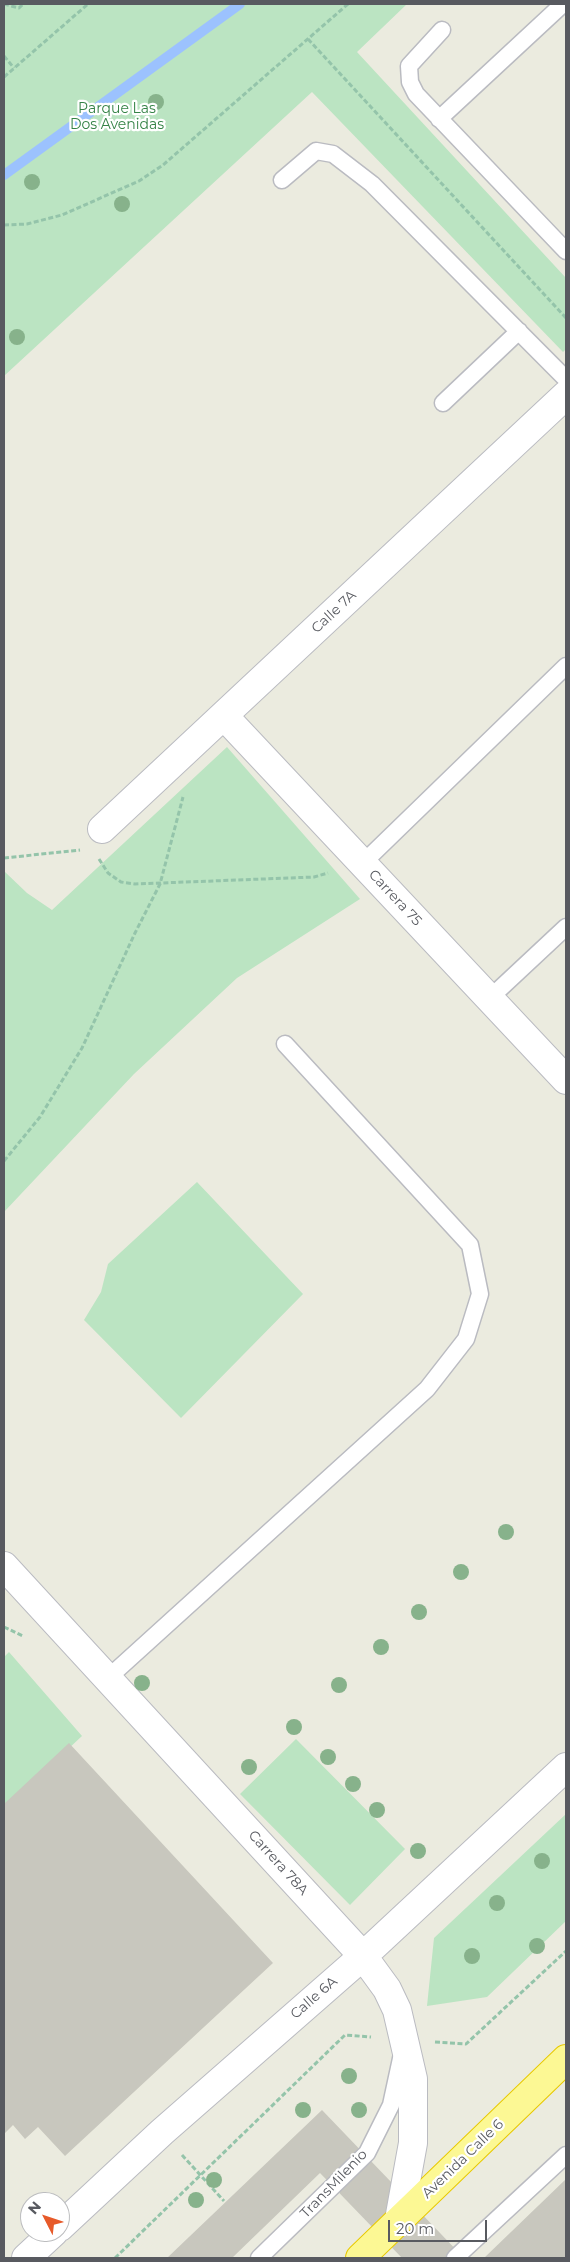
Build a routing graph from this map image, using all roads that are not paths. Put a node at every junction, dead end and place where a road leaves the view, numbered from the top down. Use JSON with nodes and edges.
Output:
{"nodes":[{"id":1,"x":563,"y":4,"type":"edge"},
{"id":2,"x":442,"y":30,"type":"dead end"},
{"id":3,"x":439,"y":118,"type":"junction"},
{"id":4,"x":282,"y":180,"type":"dead end"},
{"id":5,"x":566,"y":251,"type":"edge"},
{"id":6,"x":519,"y":331,"type":"junction"},
{"id":7,"x":566,"y":379,"type":"edge"},
{"id":8,"x":566,"y":395,"type":"edge"},
{"id":9,"x":443,"y":403,"type":"dead end"},
{"id":10,"x":566,"y":666,"type":"edge"},
{"id":11,"x":224,"y":716,"type":"junction"},
{"id":12,"x":99,"y":839,"type":"road end"},
{"id":13,"x":362,"y":863,"type":"junction"},
{"id":14,"x":566,"y":927,"type":"edge"},
{"id":15,"x":490,"y":998,"type":"junction"},
{"id":16,"x":285,"y":1044,"type":"dead end"},
{"id":17,"x":566,"y":1080,"type":"edge"},
{"id":18,"x":4,"y":1566,"type":"edge"},
{"id":19,"x":108,"y":1678,"type":"junction"},
{"id":20,"x":566,"y":1767,"type":"edge"},
{"id":21,"x":363,"y":1956,"type":"junction"},
{"id":22,"x":405,"y":2040,"type":"junction"},
{"id":23,"x":566,"y":2059,"type":"edge"},
{"id":24,"x":566,"y":2155,"type":"edge"},
{"id":25,"x":70,"y":2218,"type":"edge"},
{"id":26,"x":399,"y":2220,"type":"junction"},
{"id":27,"x":43,"y":2242,"type":"edge"},
{"id":28,"x":26,"y":2258,"type":"edge"},
{"id":29,"x":260,"y":2258,"type":"edge"},
{"id":30,"x":360,"y":2258,"type":"edge"},
{"id":31,"x":455,"y":2258,"type":"edge"}],
"edges":[{"from":1,"to":3,"type":"lane"},
{"from":2,"to":3,"type":"lane"},
{"from":3,"to":5,"type":"lane"},
{"from":4,"to":6,"type":"lane"},
{"from":6,"to":7,"type":"lane"},
{"from":6,"to":9,"type":"lane"},
{"from":8,"to":11,"type":"street","name":"Calle 7A"},
{"from":10,"to":13,"type":"lane"},
{"from":11,"to":12,"type":"street","name":"Calle 7A"},
{"from":11,"to":13,"type":"street","name":"Carrera 75"},
{"from":13,"to":15,"type":"street","name":"Carrera 75"},
{"from":14,"to":15,"type":"lane"},
{"from":15,"to":17,"type":"street","name":"Carrera 75"},
{"from":16,"to":19,"type":"lane"},
{"from":18,"to":19,"type":"street","name":"Carrera 78A"},
{"from":19,"to":21,"type":"street","name":"Carrera 78A"},
{"from":20,"to":21,"type":"street","name":"Calle 6A"},
{"from":21,"to":22,"type":"street","name":"Carrera 78A"},
{"from":21,"to":25,"type":"street","name":"Calle 6A"},
{"from":22,"to":26,"type":"street","name":"Carrera 78A"},
{"from":22,"to":29,"type":"lane","name":"TransMilenio"},
{"from":23,"to":26,"type":"highway","name":"Avenida Calle 6"},
{"from":24,"to":31,"type":"lane"},
{"from":26,"to":30,"type":"highway","name":"Avenida Calle 6"},
{"from":27,"to":28,"type":"street"}]}
